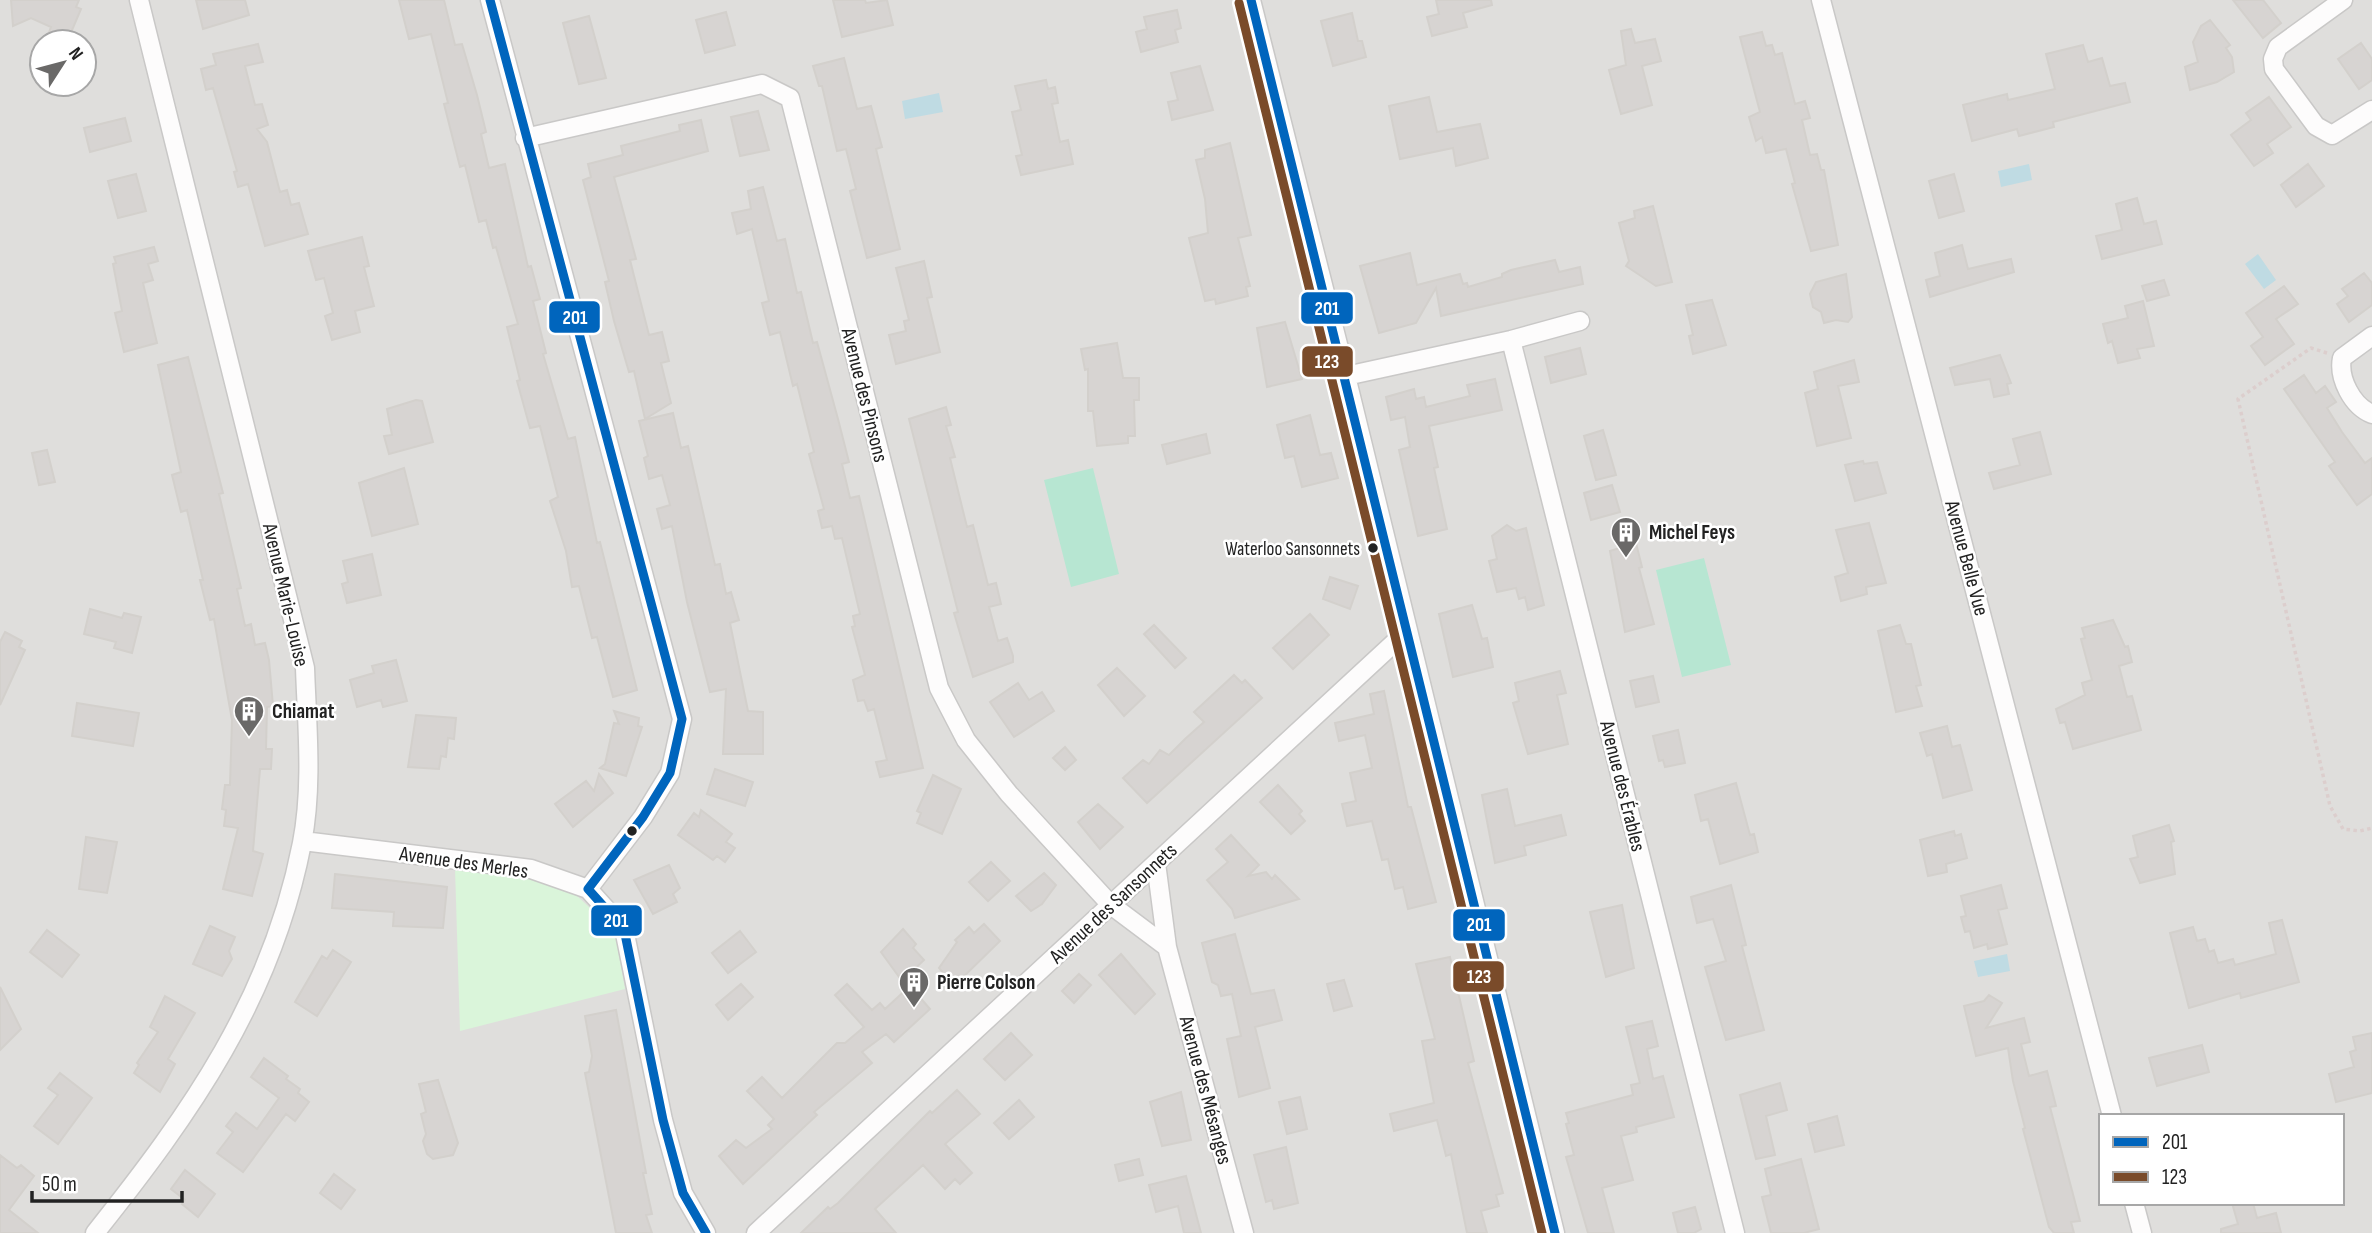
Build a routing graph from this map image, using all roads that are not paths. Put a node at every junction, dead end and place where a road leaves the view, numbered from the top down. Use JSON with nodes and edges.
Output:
{"nodes":[{"id":1,"x":139,"y":0,"type":"edge"},
{"id":2,"x":490,"y":0,"type":"edge"},
{"id":3,"x":1251,"y":0,"type":"edge"},
{"id":4,"x":1821,"y":0,"type":"edge"},
{"id":5,"x":2343,"y":0,"type":"edge"},
{"id":6,"x":2372,"y":110,"type":"edge"},
{"id":7,"x":525,"y":138,"type":"junction"},
{"id":8,"x":1580,"y":321,"type":"dead end"},
{"id":9,"x":2372,"y":336,"type":"edge"},
{"id":10,"x":1511,"y":340,"type":"junction"},
{"id":11,"x":1346,"y":376,"type":"junction"},
{"id":12,"x":2372,"y":414,"type":"edge"},
{"id":13,"x":1408,"y":630,"type":"junction"},
{"id":14,"x":303,"y":841,"type":"junction"},
{"id":15,"x":1156,"y":863,"type":"junction"},
{"id":16,"x":588,"y":889,"type":"junction"},
{"id":17,"x":1111,"y":905,"type":"junction"},
{"id":18,"x":1167,"y":947,"type":"junction"},
{"id":19,"x":2111,"y":1114,"type":"edge"},
{"id":20,"x":2135,"y":1205,"type":"edge"},
{"id":21,"x":95,"y":1233,"type":"edge"},
{"id":22,"x":706,"y":1233,"type":"edge"},
{"id":23,"x":756,"y":1233,"type":"edge"},
{"id":24,"x":1244,"y":1233,"type":"edge"},
{"id":25,"x":1555,"y":1233,"type":"edge"},
{"id":26,"x":1735,"y":1233,"type":"edge"},
{"id":27,"x":2142,"y":1233,"type":"edge"}],
"edges":[{"from":1,"to":14,"type":"street","name":"Avenue Marie-Louise"},
{"from":2,"to":7,"type":"street"},
{"from":3,"to":11,"type":"street"},
{"from":4,"to":19,"type":"street","name":"Avenue Belle Vue"},
{"from":5,"to":6,"type":"street"},
{"from":7,"to":16,"type":"street"},
{"from":7,"to":17,"type":"street","name":"Avenue des Pinsons"},
{"from":8,"to":10,"type":"street"},
{"from":9,"to":12,"type":"street"},
{"from":10,"to":11,"type":"street"},
{"from":10,"to":26,"type":"street","name":"Avenue des Érables"},
{"from":11,"to":13,"type":"street"},
{"from":13,"to":15,"type":"street","name":"Avenue des Sansonnets"},
{"from":13,"to":25,"type":"street"},
{"from":14,"to":16,"type":"street","name":"Avenue des Merles"},
{"from":14,"to":21,"type":"street","name":"Avenue Marie-Louise"},
{"from":15,"to":17,"type":"street","name":"Avenue des Sansonnets"},
{"from":15,"to":18,"type":"street","name":"Avenue des Mésanges"},
{"from":16,"to":22,"type":"street","name":"Avenue des Merles"},
{"from":17,"to":18,"type":"street"},
{"from":17,"to":23,"type":"street","name":"Avenue des Sansonnets"},
{"from":18,"to":24,"type":"street","name":"Avenue des Mésanges"},
{"from":20,"to":27,"type":"street"}]}
